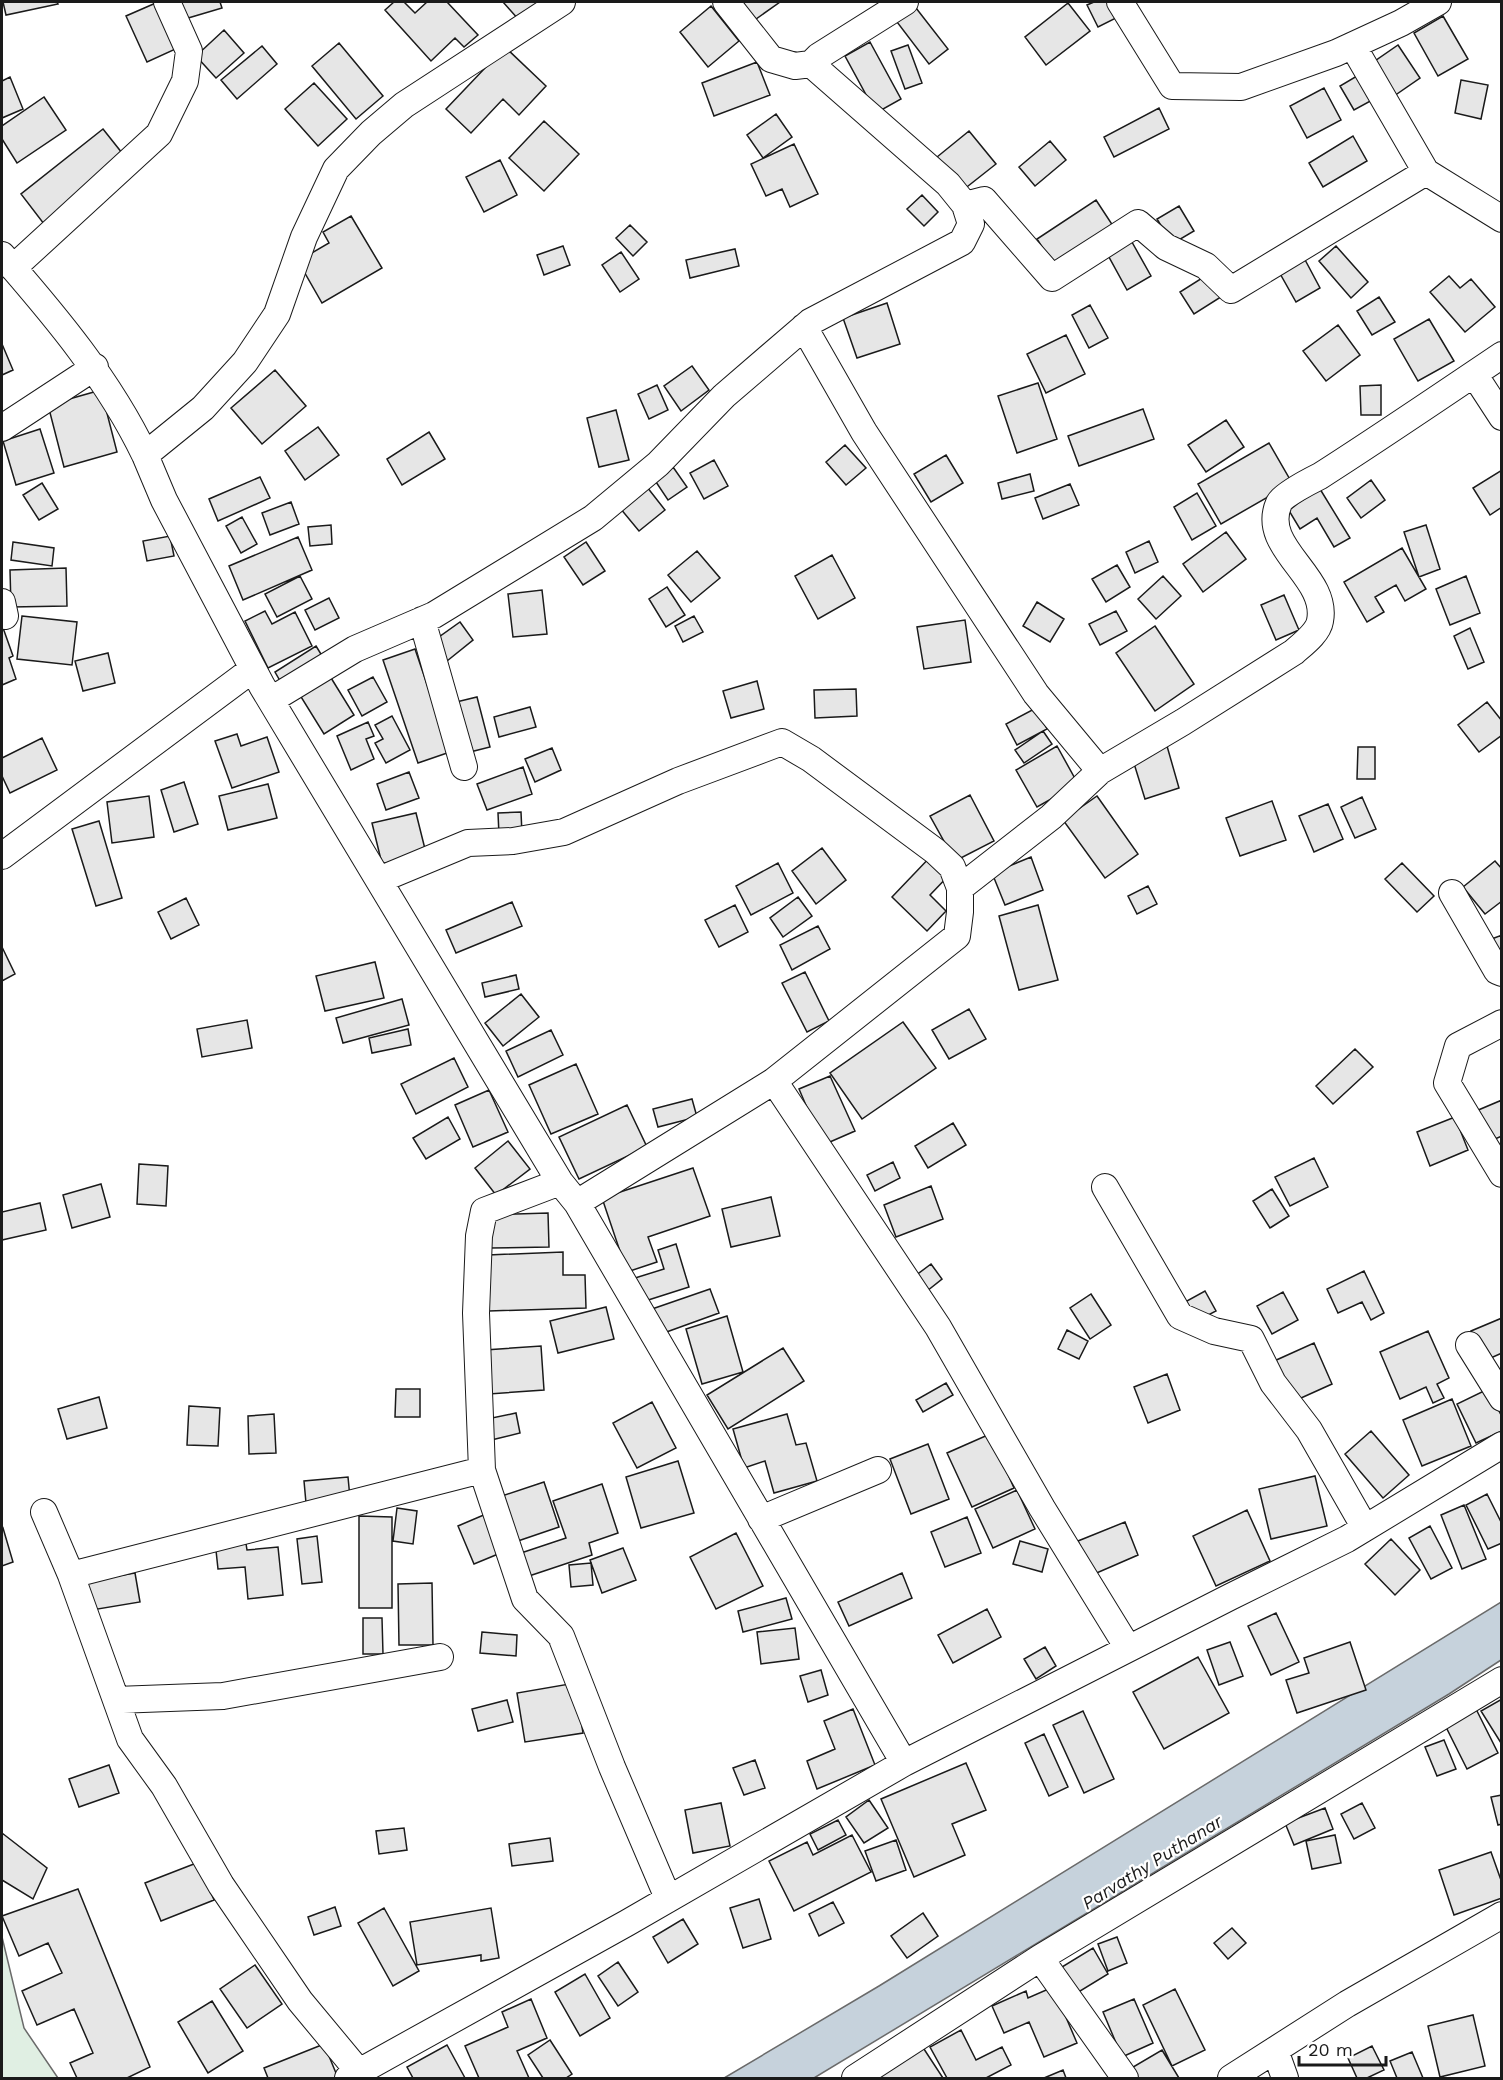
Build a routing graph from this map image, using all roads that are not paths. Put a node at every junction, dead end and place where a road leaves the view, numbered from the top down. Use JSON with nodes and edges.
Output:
{"nodes":[{"id":1,"x":167,"y":2,"type":"edge"},
{"id":2,"x":562,"y":2,"type":"edge"},
{"id":3,"x":726,"y":2,"type":"edge"},
{"id":4,"x":905,"y":2,"type":"edge"},
{"id":5,"x":1120,"y":2,"type":"edge"},
{"id":6,"x":1438,"y":2,"type":"edge"},
{"id":7,"x":1353,"y":46,"type":"junction"},
{"id":8,"x":811,"y":64,"type":"junction"},
{"id":9,"x":1426,"y":172,"type":"junction"},
{"id":10,"x":966,"y":205,"type":"junction"},
{"id":11,"x":1502,"y":219,"type":"edge"},
{"id":12,"x":7,"y":261,"type":"edge"},
{"id":13,"x":804,"y":327,"type":"junction"},
{"id":14,"x":1502,"y":355,"type":"edge"},
{"id":15,"x":95,"y":367,"type":"junction"},
{"id":16,"x":1474,"y":374,"type":"junction"},
{"id":17,"x":1502,"y":417,"type":"edge"},
{"id":18,"x":2,"y":428,"type":"edge"},
{"id":19,"x":145,"y":455,"type":"junction"},
{"id":20,"x":422,"y":620,"type":"junction"},
{"id":21,"x":253,"y":669,"type":"junction"},
{"id":22,"x":271,"y":700,"type":"junction"},
{"id":23,"x":464,"y":767,"type":"dead end"},
{"id":24,"x":1100,"y":771,"type":"junction"},
{"id":25,"x":2,"y":856,"type":"edge"},
{"id":26,"x":379,"y":880,"type":"junction"},
{"id":27,"x":960,"y":888,"type":"junction"},
{"id":28,"x":1452,"y":893,"type":"dead end"},
{"id":29,"x":1502,"y":973,"type":"edge"},
{"id":30,"x":1502,"y":1023,"type":"edge"},
{"id":31,"x":774,"y":1081,"type":"junction"},
{"id":32,"x":1502,"y":1174,"type":"edge"},
{"id":33,"x":560,"y":1182,"type":"junction"},
{"id":34,"x":1105,"y":1187,"type":"dead end"},
{"id":35,"x":577,"y":1203,"type":"junction"},
{"id":36,"x":1469,"y":1345,"type":"dead end"},
{"id":37,"x":1502,"y":1398,"type":"edge"},
{"id":38,"x":1502,"y":1445,"type":"edge"},
{"id":39,"x":482,"y":1470,"type":"junction"},
{"id":40,"x":878,"y":1470,"type":"dead end"},
{"id":41,"x":44,"y":1512,"type":"dead end"},
{"id":42,"x":761,"y":1519,"type":"junction"},
{"id":43,"x":1365,"y":1528,"type":"junction"},
{"id":44,"x":71,"y":1575,"type":"junction"},
{"id":45,"x":1128,"y":1648,"type":"junction"},
{"id":46,"x":440,"y":1657,"type":"dead end"},
{"id":47,"x":1502,"y":1680,"type":"edge"},
{"id":48,"x":116,"y":1700,"type":"junction"},
{"id":49,"x":904,"y":1763,"type":"junction"},
{"id":50,"x":668,"y":1898,"type":"junction"},
{"id":51,"x":1502,"y":1915,"type":"edge"},
{"id":52,"x":1040,"y":1958,"type":"junction"},
{"id":53,"x":1275,"y":2050,"type":"junction"},
{"id":54,"x":353,"y":2075,"type":"edge"},
{"id":55,"x":855,"y":2079,"type":"edge"},
{"id":56,"x":1125,"y":2079,"type":"edge"},
{"id":57,"x":1231,"y":2079,"type":"edge"},
{"id":58,"x":1285,"y":2079,"type":"edge"}],
"edges":[{"from":1,"to":12,"type":"street"},
{"from":2,"to":19,"type":"street"},
{"from":3,"to":8,"type":"street"},
{"from":4,"to":8,"type":"street"},
{"from":5,"to":7,"type":"street"},
{"from":6,"to":7,"type":"street"},
{"from":7,"to":9,"type":"street"},
{"from":8,"to":10,"type":"street"},
{"from":9,"to":10,"type":"street"},
{"from":9,"to":11,"type":"street"},
{"from":10,"to":13,"type":"street"},
{"from":12,"to":15,"type":"street"},
{"from":13,"to":20,"type":"street"},
{"from":13,"to":24,"type":"street"},
{"from":14,"to":16,"type":"street"},
{"from":15,"to":18,"type":"street"},
{"from":15,"to":19,"type":"street"},
{"from":16,"to":17,"type":"street"},
{"from":16,"to":24,"type":"street"},
{"from":19,"to":21,"type":"street"},
{"from":20,"to":22,"type":"street"},
{"from":20,"to":23,"type":"street"},
{"from":21,"to":22,"type":"street"},
{"from":21,"to":25,"type":"street"},
{"from":22,"to":26,"type":"street"},
{"from":24,"to":27,"type":"street"},
{"from":26,"to":27,"type":"street"},
{"from":26,"to":33,"type":"street"},
{"from":27,"to":31,"type":"street"},
{"from":28,"to":29,"type":"street"},
{"from":30,"to":32,"type":"street"},
{"from":31,"to":35,"type":"street"},
{"from":31,"to":45,"type":"street"},
{"from":33,"to":35,"type":"street"},
{"from":33,"to":39,"type":"street"},
{"from":34,"to":43,"type":"street"},
{"from":35,"to":42,"type":"street"},
{"from":36,"to":37,"type":"street"},
{"from":38,"to":43,"type":"street"},
{"from":39,"to":44,"type":"street"},
{"from":39,"to":50,"type":"street"},
{"from":40,"to":42,"type":"street"},
{"from":41,"to":44,"type":"street"},
{"from":42,"to":49,"type":"street"},
{"from":43,"to":45,"type":"street"},
{"from":44,"to":48,"type":"street"},
{"from":45,"to":49,"type":"street"},
{"from":46,"to":48,"type":"street"},
{"from":47,"to":52,"type":"street"},
{"from":48,"to":54,"type":"street"},
{"from":49,"to":50,"type":"street"},
{"from":50,"to":54,"type":"street"},
{"from":51,"to":53,"type":"street"},
{"from":52,"to":55,"type":"street"},
{"from":52,"to":56,"type":"street"},
{"from":53,"to":57,"type":"street"},
{"from":53,"to":58,"type":"street"}]}
